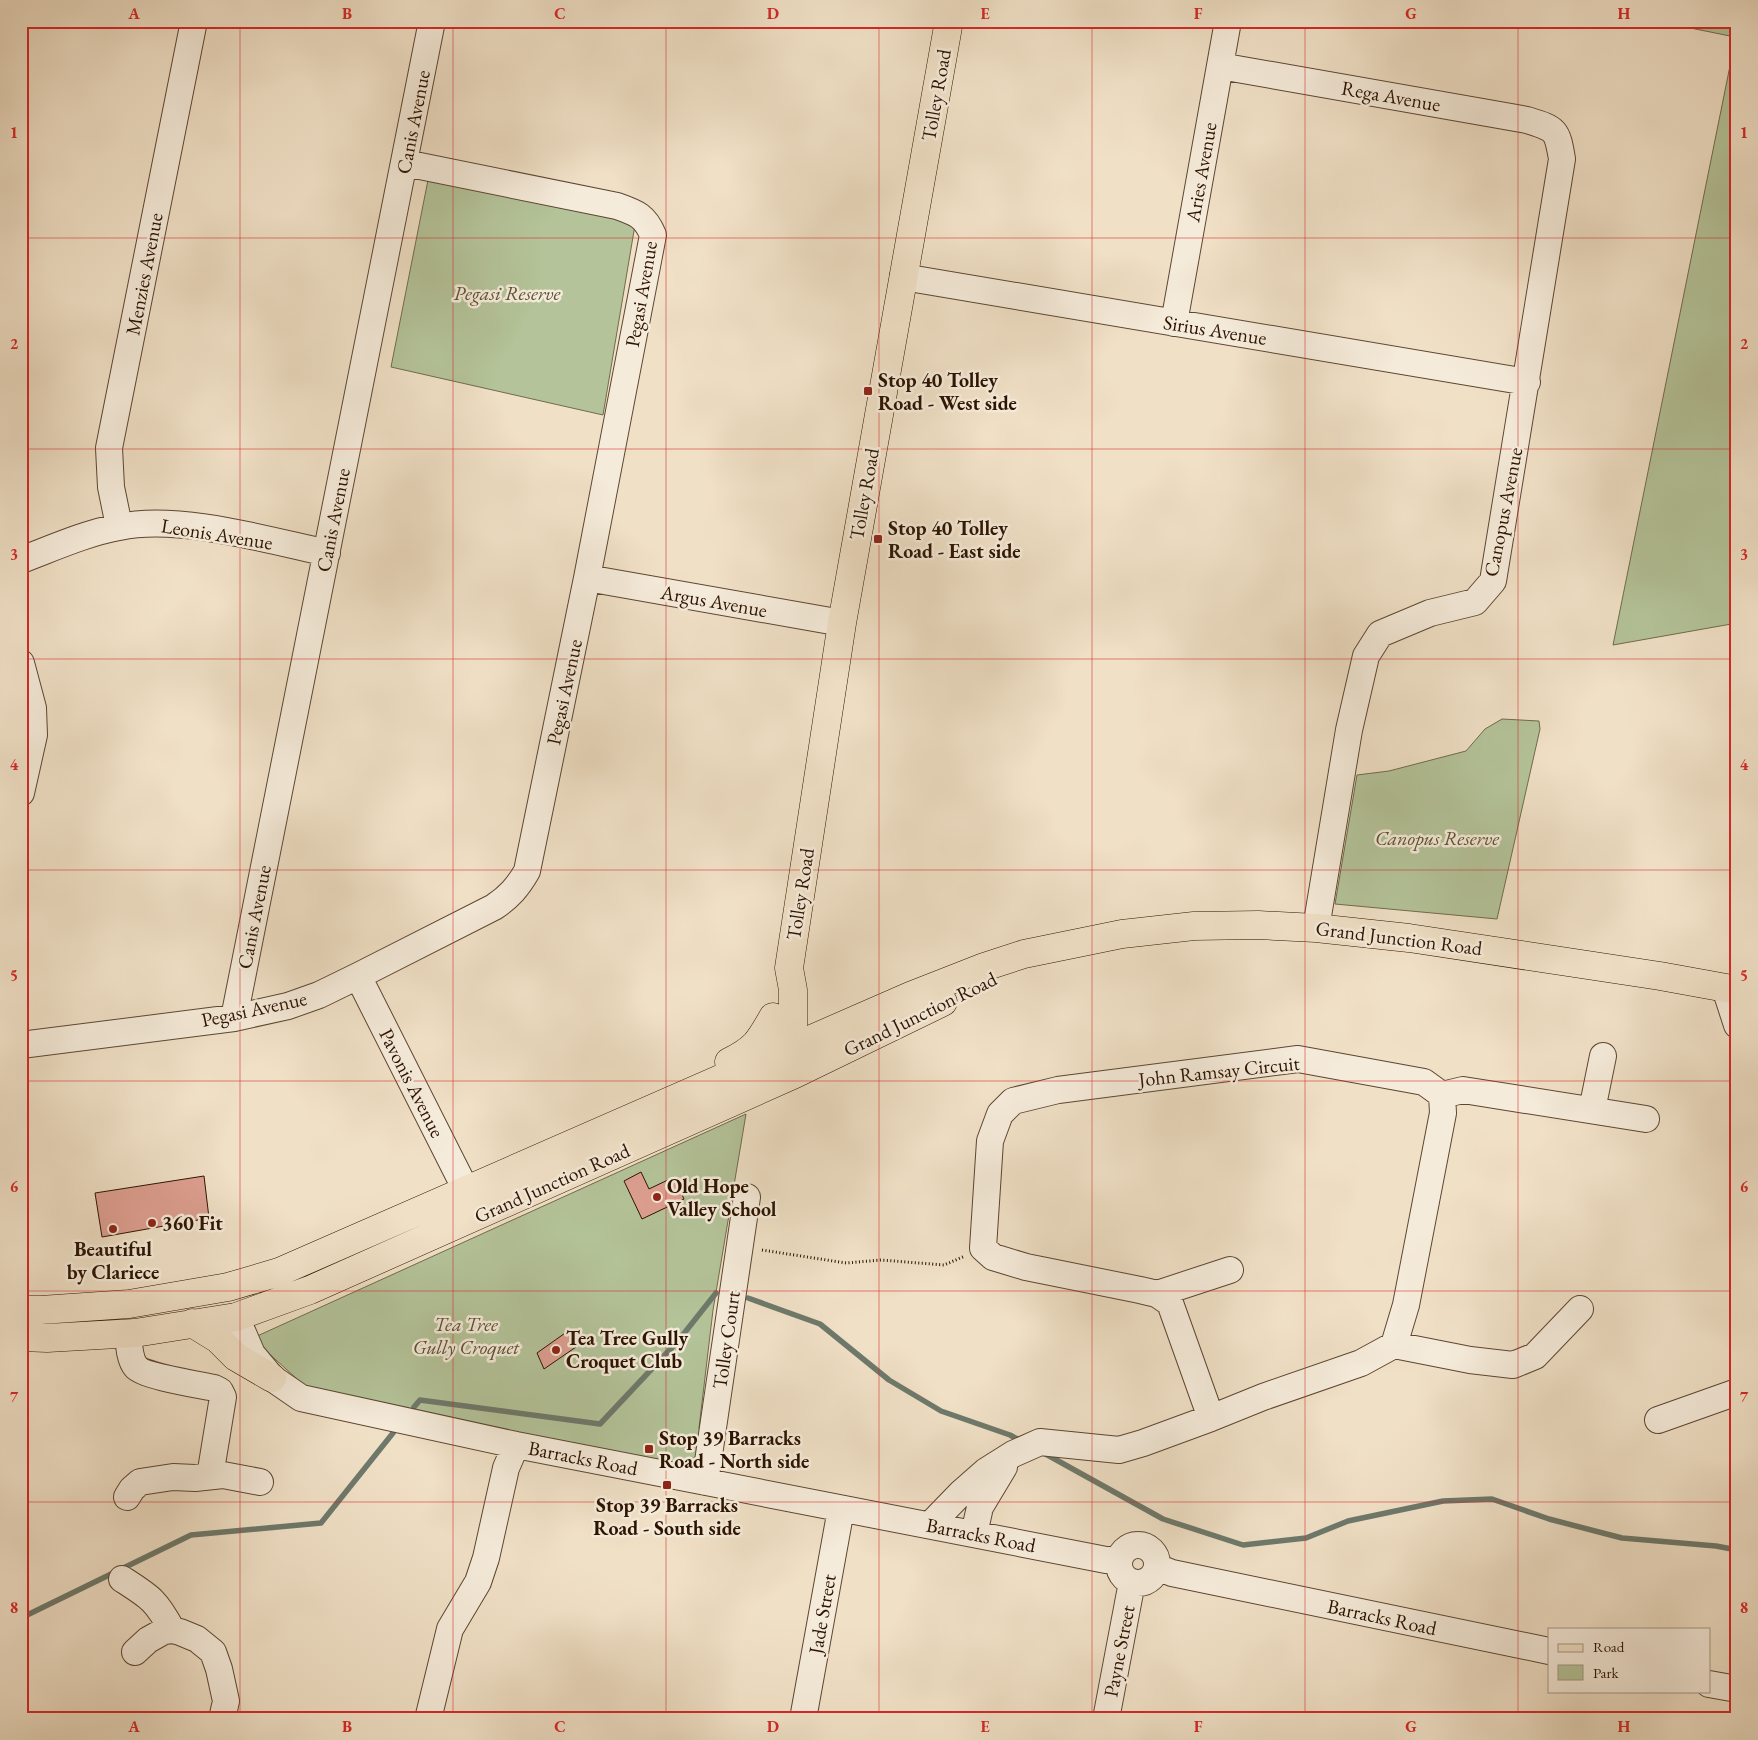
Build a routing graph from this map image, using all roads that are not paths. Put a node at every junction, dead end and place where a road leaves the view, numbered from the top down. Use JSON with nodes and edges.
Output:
{"nodes":[{"id":1,"x":194,"y":21,"type":"edge"},
{"id":2,"x":432,"y":21,"type":"edge"},
{"id":3,"x":949,"y":21,"type":"edge"},
{"id":4,"x":1228,"y":21,"type":"edge"},
{"id":5,"x":1220,"y":66,"type":"junction"},
{"id":6,"x":1558,"y":137,"type":"joint"},
{"id":7,"x":405,"y":163,"type":"junction"},
{"id":8,"x":903,"y":277,"type":"junction"},
{"id":9,"x":1174,"y":324,"type":"junction"},
{"id":10,"x":1527,"y":382,"type":"junction"},
{"id":11,"x":119,"y":526,"type":"junction"},
{"id":12,"x":327,"y":553,"type":"junction"},
{"id":13,"x":21,"y":560,"type":"edge"},
{"id":14,"x":587,"y":578,"type":"junction"},
{"id":15,"x":842,"y":623,"type":"junction"},
{"id":16,"x":21,"y":663,"type":"edge"},
{"id":17,"x":21,"y":793,"type":"edge"},
{"id":18,"x":1316,"y":928,"type":"junction"},
{"id":19,"x":1060,"y":948,"type":"junction"},
{"id":20,"x":358,"y":976,"type":"junction"},
{"id":21,"x":1731,"y":989,"type":"edge"},
{"id":22,"x":783,"y":1012,"type":"junction"},
{"id":23,"x":234,"y":1018,"type":"junction"},
{"id":24,"x":1737,"y":1025,"type":"edge"},
{"id":25,"x":840,"y":1028,"type":"junction"},
{"id":26,"x":22,"y":1040,"type":"edge"},
{"id":27,"x":1603,"y":1056,"type":"dead end"},
{"id":28,"x":791,"y":1062,"type":"junction"},
{"id":29,"x":1442,"y":1095,"type":"junction"},
{"id":30,"x":1592,"y":1110,"type":"junction"},
{"id":31,"x":1646,"y":1119,"type":"dead end"},
{"id":32,"x":605,"y":1129,"type":"junction"},
{"id":33,"x":466,"y":1190,"type":"junction"},
{"id":34,"x":747,"y":1197,"type":"dead end"},
{"id":35,"x":479,"y":1215,"type":"junction"},
{"id":36,"x":1230,"y":1270,"type":"dead end"},
{"id":37,"x":228,"y":1287,"type":"junction"},
{"id":38,"x":1157,"y":1294,"type":"junction"},
{"id":39,"x":1580,"y":1309,"type":"dead end"},
{"id":40,"x":21,"y":1310,"type":"edge"},
{"id":41,"x":236,"y":1317,"type":"junction"},
{"id":42,"x":192,"y":1323,"type":"junction"},
{"id":43,"x":128,"y":1333,"type":"junction"},
{"id":44,"x":21,"y":1337,"type":"edge"},
{"id":45,"x":1394,"y":1345,"type":"junction"},
{"id":46,"x":272,"y":1378,"type":"junction"},
{"id":47,"x":1737,"y":1392,"type":"edge"},
{"id":48,"x":1211,"y":1418,"type":"junction"},
{"id":49,"x":1658,"y":1420,"type":"dead end"},
{"id":50,"x":516,"y":1444,"type":"junction"},
{"id":51,"x":1023,"y":1449,"type":"junction"},
{"id":52,"x":210,"y":1476,"type":"junction"},
{"id":53,"x":260,"y":1482,"type":"dead end"},
{"id":54,"x":705,"y":1482,"type":"junction"},
{"id":55,"x":127,"y":1497,"type":"dead end"},
{"id":56,"x":841,"y":1509,"type":"junction"},
{"id":57,"x":930,"y":1525,"type":"junction"},
{"id":58,"x":974,"y":1534,"type":"junction"},
{"id":59,"x":1119,"y":1560,"type":"junction"},
{"id":60,"x":1157,"y":1567,"type":"junction"},
{"id":61,"x":122,"y":1579,"type":"dead end"},
{"id":62,"x":1132,"y":1582,"type":"junction"},
{"id":63,"x":172,"y":1630,"type":"junction"},
{"id":64,"x":1548,"y":1651,"type":"edge"},
{"id":65,"x":135,"y":1652,"type":"dead end"},
{"id":66,"x":1710,"y":1684,"type":"edge"},
{"id":67,"x":1737,"y":1689,"type":"edge"},
{"id":68,"x":224,"y":1710,"type":"edge"},
{"id":69,"x":428,"y":1719,"type":"edge"},
{"id":70,"x":803,"y":1719,"type":"edge"},
{"id":71,"x":1106,"y":1719,"type":"edge"}],
"edges":[{"from":1,"to":11,"type":"street","name":"Menzies Avenue"},
{"from":2,"to":7,"type":"street","name":"Canis Avenue"},
{"from":3,"to":8,"type":"main road","name":"Tolley Road"},
{"from":4,"to":5,"type":"street","name":"Aries Avenue"},
{"from":5,"to":6,"type":"street","name":"Rega Avenue"},
{"from":5,"to":9,"type":"street","name":"Aries Avenue"},
{"from":6,"to":10,"type":"street","name":"Canopus Avenue"},
{"from":7,"to":12,"type":"street","name":"Canis Avenue"},
{"from":7,"to":14,"type":"street","name":"Pegasi Avenue"},
{"from":8,"to":9,"type":"street","name":"Sirius Avenue"},
{"from":8,"to":15,"type":"main road","name":"Tolley Road"},
{"from":9,"to":10,"type":"street","name":"Sirius Avenue"},
{"from":10,"to":18,"type":"street","name":"Canopus Avenue"},
{"from":11,"to":12,"type":"street","name":"Leonis Avenue"},
{"from":11,"to":13,"type":"street","name":"Leonis Avenue"},
{"from":12,"to":23,"type":"street","name":"Canis Avenue"},
{"from":14,"to":15,"type":"street","name":"Argus Avenue"},
{"from":14,"to":20,"type":"street","name":"Pegasi Avenue"},
{"from":15,"to":22,"type":"main road","name":"Tolley Road"},
{"from":16,"to":17,"type":"street"},
{"from":18,"to":19,"type":"main road","name":"Grand Junction Road"},
{"from":18,"to":21,"type":"main road","name":"Grand Junction Road"},
{"from":19,"to":25,"type":"main road","name":"Grand Junction Road"},
{"from":19,"to":28,"type":"main road","name":"Grand Junction Road"},
{"from":20,"to":23,"type":"street","name":"Pegasi Avenue"},
{"from":20,"to":33,"type":"street","name":"Pavonis Avenue"},
{"from":21,"to":24,"type":"street"},
{"from":22,"to":25,"type":"main road"},
{"from":22,"to":28,"type":"main road","name":"Tolley Road"},
{"from":22,"to":32,"type":"main road"},
{"from":23,"to":26,"type":"street","name":"Pegasi Avenue"},
{"from":25,"to":28,"type":"main road","name":"Grand Junction Road"},
{"from":27,"to":30,"type":"street"},
{"from":28,"to":32,"type":"main road","name":"Grand Junction Road"},
{"from":28,"to":35,"type":"main road","name":"Grand Junction Road"},
{"from":29,"to":30,"type":"street"},
{"from":29,"to":38,"type":"street","name":"John Ramsay Circuit"},
{"from":29,"to":45,"type":"street"},
{"from":30,"to":31,"type":"street"},
{"from":32,"to":33,"type":"main road","name":"Grand Junction Road"},
{"from":33,"to":35,"type":"main road"},
{"from":33,"to":37,"type":"main road","name":"Grand Junction Road"},
{"from":34,"to":54,"type":"street","name":"Tolley Court"},
{"from":35,"to":41,"type":"main road","name":"Grand Junction Road"},
{"from":36,"to":38,"type":"street"},
{"from":37,"to":40,"type":"main road","name":"Grand Junction Road"},
{"from":37,"to":41,"type":"main road"},
{"from":38,"to":48,"type":"street"},
{"from":39,"to":45,"type":"street"},
{"from":41,"to":42,"type":"main road","name":"Grand Junction Road"},
{"from":41,"to":46,"type":"street","name":"Barracks Road"},
{"from":42,"to":43,"type":"main road","name":"Grand Junction Road"},
{"from":42,"to":46,"type":"main road"},
{"from":43,"to":44,"type":"main road","name":"Grand Junction Road"},
{"from":43,"to":52,"type":"street"},
{"from":45,"to":48,"type":"street"},
{"from":46,"to":50,"type":"street","name":"Barracks Road"},
{"from":47,"to":49,"type":"street"},
{"from":48,"to":51,"type":"street"},
{"from":50,"to":54,"type":"street","name":"Barracks Road"},
{"from":50,"to":69,"type":"street"},
{"from":51,"to":57,"type":"street"},
{"from":51,"to":58,"type":"street"},
{"from":52,"to":53,"type":"street"},
{"from":52,"to":55,"type":"street"},
{"from":54,"to":56,"type":"street","name":"Barracks Road"},
{"from":56,"to":57,"type":"street","name":"Barracks Road"},
{"from":56,"to":70,"type":"street","name":"Jade Street"},
{"from":57,"to":58,"type":"street","name":"Barracks Road"},
{"from":58,"to":59,"type":"street","name":"Barracks Road"},
{"from":59,"to":60,"type":"street"},
{"from":59,"to":62,"type":"street"},
{"from":60,"to":62,"type":"street"},
{"from":60,"to":64,"type":"street","name":"Barracks Road"},
{"from":61,"to":63,"type":"street"},
{"from":62,"to":71,"type":"street","name":"Payne Street"},
{"from":63,"to":65,"type":"street"},
{"from":63,"to":68,"type":"street"},
{"from":66,"to":67,"type":"street"}]}
